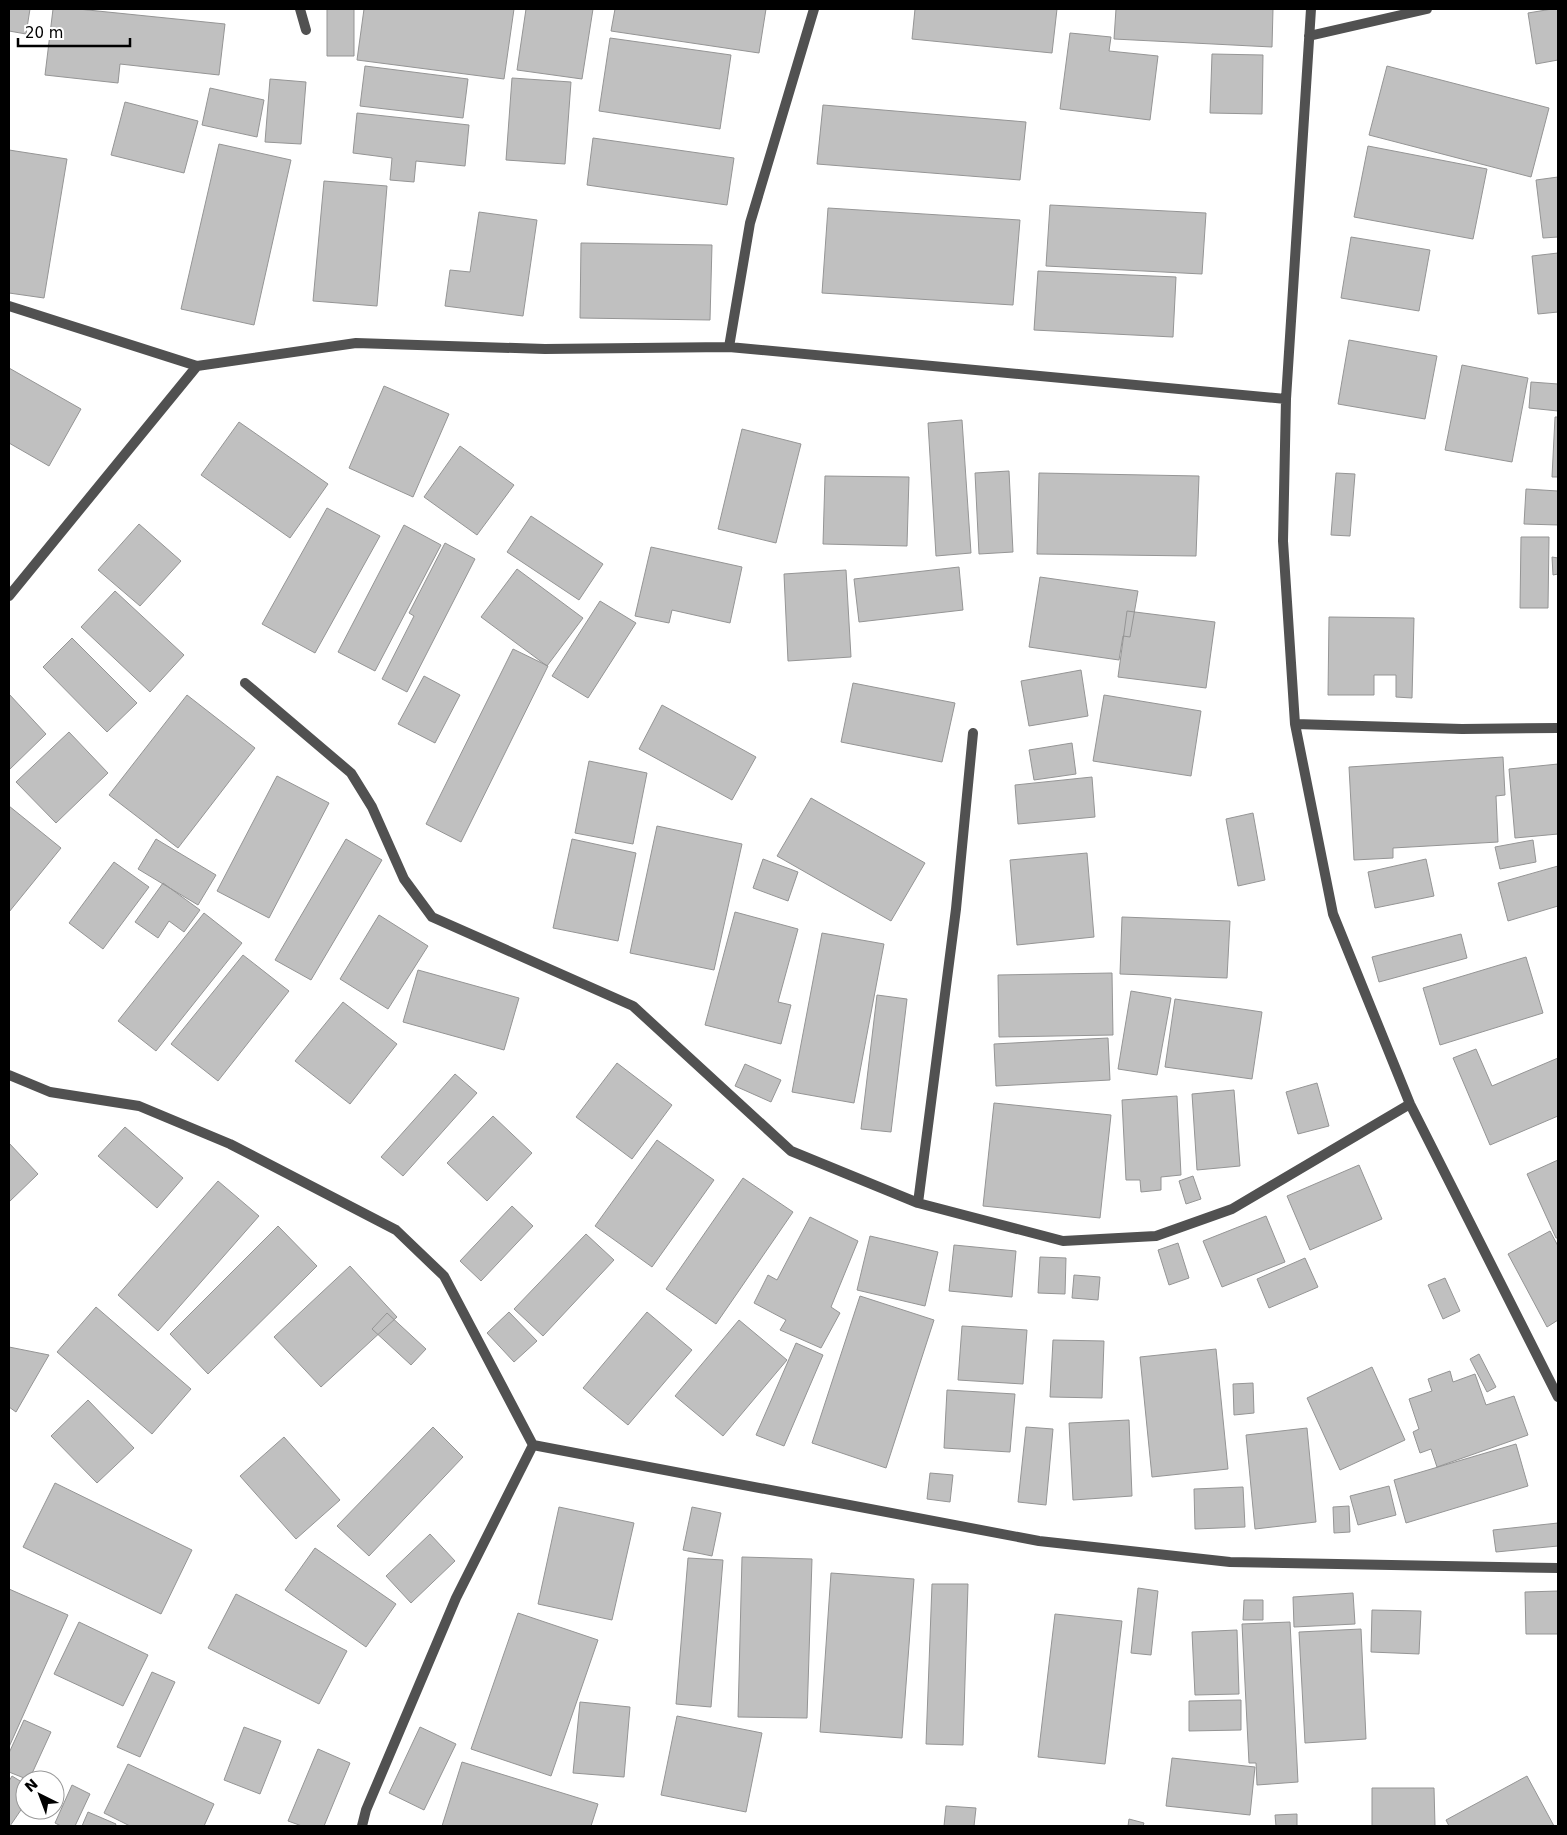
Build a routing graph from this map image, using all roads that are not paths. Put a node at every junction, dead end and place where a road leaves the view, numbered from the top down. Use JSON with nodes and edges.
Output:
{"nodes":[{"id":1,"x":300,"y":9,"type":"edge"},
{"id":2,"x":814,"y":9,"type":"edge"},
{"id":3,"x":1311,"y":9,"type":"edge"},
{"id":4,"x":1427,"y":9,"type":"edge"},
{"id":5,"x":306,"y":30,"type":"dead end"},
{"id":6,"x":1309,"y":36,"type":"junction"},
{"id":7,"x":9,"y":306,"type":"edge"},
{"id":8,"x":730,"y":347,"type":"junction"},
{"id":9,"x":197,"y":366,"type":"junction"},
{"id":10,"x":1286,"y":399,"type":"junction"},
{"id":11,"x":9,"y":596,"type":"edge"},
{"id":12,"x":245,"y":683,"type":"dead end"},
{"id":13,"x":1295,"y":724,"type":"junction"},
{"id":14,"x":1558,"y":728,"type":"edge"},
{"id":15,"x":973,"y":733,"type":"dead end"},
{"id":16,"x":9,"y":1076,"type":"edge"},
{"id":17,"x":1410,"y":1104,"type":"junction"},
{"id":18,"x":918,"y":1203,"type":"junction"},
{"id":19,"x":1555,"y":1384,"type":"edge"},
{"id":20,"x":1558,"y":1397,"type":"edge"},
{"id":21,"x":533,"y":1445,"type":"junction"},
{"id":22,"x":1558,"y":1568,"type":"edge"},
{"id":23,"x":362,"y":1826,"type":"edge"}],
"edges":[{"from":1,"to":5,"type":"street"},
{"from":2,"to":8,"type":"street"},
{"from":3,"to":6,"type":"street"},
{"from":4,"to":6,"type":"street"},
{"from":6,"to":10,"type":"street"},
{"from":7,"to":9,"type":"street"},
{"from":8,"to":9,"type":"street"},
{"from":8,"to":10,"type":"street"},
{"from":9,"to":11,"type":"street"},
{"from":10,"to":13,"type":"street"},
{"from":12,"to":18,"type":"street"},
{"from":13,"to":14,"type":"street"},
{"from":13,"to":17,"type":"street"},
{"from":15,"to":18,"type":"street"},
{"from":16,"to":21,"type":"street"},
{"from":17,"to":18,"type":"street"},
{"from":17,"to":19,"type":"street"},
{"from":19,"to":20,"type":"street"},
{"from":21,"to":22,"type":"street"},
{"from":21,"to":23,"type":"street"}]}
